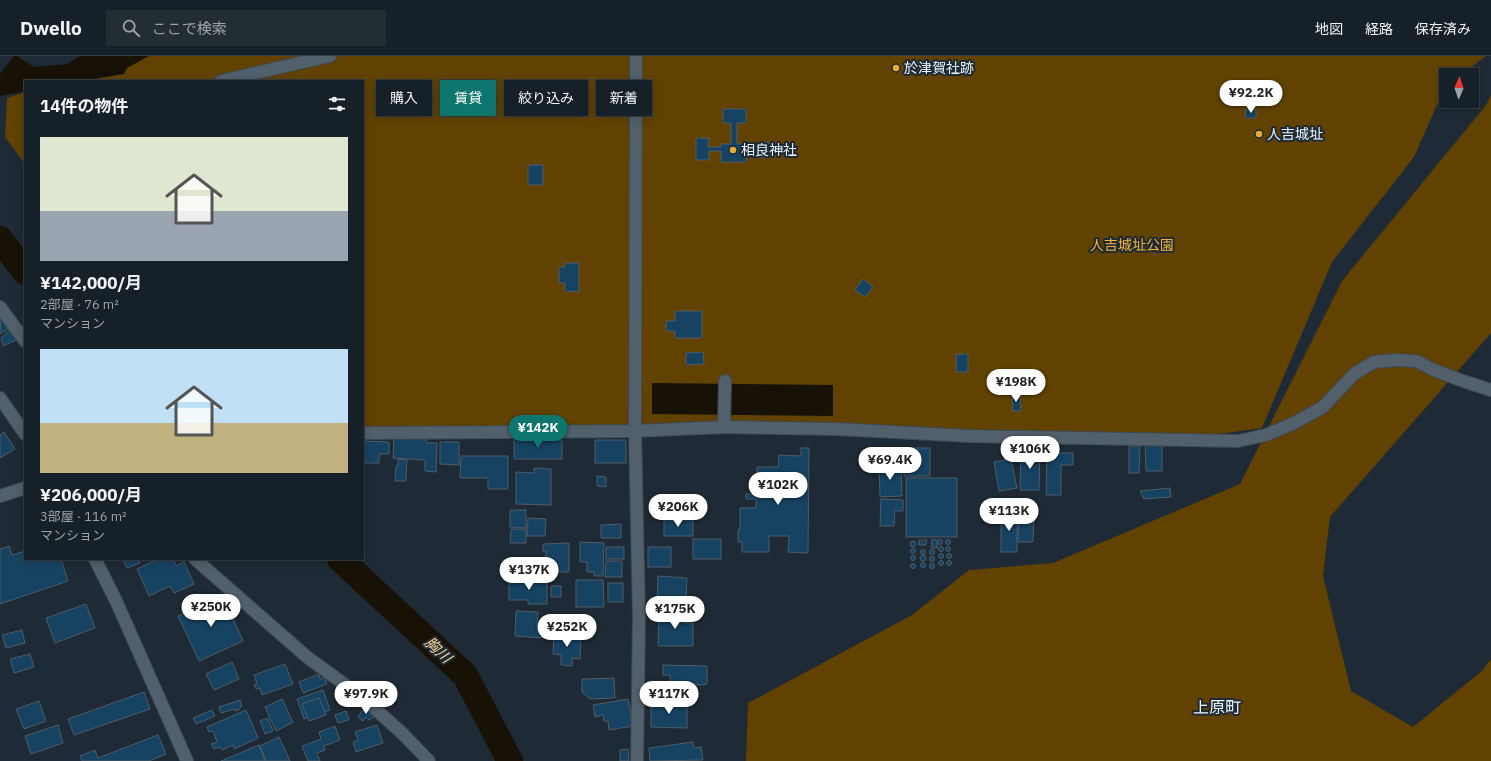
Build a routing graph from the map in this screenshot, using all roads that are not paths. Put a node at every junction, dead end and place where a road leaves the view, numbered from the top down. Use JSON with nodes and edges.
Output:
{"nodes":[{"id":1,"x":330,"y":56,"type":"edge"},
{"id":2,"x":636,"y":56,"type":"edge"},
{"id":3,"x":225,"y":80,"type":"edge"},
{"id":4,"x":0,"y":307,"type":"edge"},
{"id":5,"x":24,"y":340,"type":"edge"},
{"id":6,"x":725,"y":381,"type":"dead end"},
{"id":7,"x":1491,"y":390,"type":"edge"},
{"id":8,"x":0,"y":398,"type":"edge"},
{"id":9,"x":724,"y":422,"type":"junction"},
{"id":10,"x":635,"y":431,"type":"junction"},
{"id":11,"x":24,"y":433,"type":"edge"},
{"id":12,"x":364,"y":434,"type":"edge"},
{"id":13,"x":24,"y":488,"type":"edge"},
{"id":14,"x":0,"y":496,"type":"edge"},
{"id":15,"x":96,"y":560,"type":"edge"},
{"id":16,"x":196,"y":560,"type":"edge"},
{"id":17,"x":187,"y":761,"type":"edge"},
{"id":18,"x":429,"y":761,"type":"edge"},
{"id":19,"x":637,"y":761,"type":"edge"}],
"edges":[{"from":1,"to":3,"type":"street"},
{"from":2,"to":10,"type":"street"},
{"from":4,"to":5,"type":"street"},
{"from":6,"to":9,"type":"street"},
{"from":7,"to":9,"type":"street"},
{"from":8,"to":11,"type":"street"},
{"from":9,"to":10,"type":"street"},
{"from":10,"to":12,"type":"street"},
{"from":10,"to":19,"type":"street"},
{"from":13,"to":14,"type":"street"},
{"from":15,"to":17,"type":"street"},
{"from":16,"to":18,"type":"street"}]}
